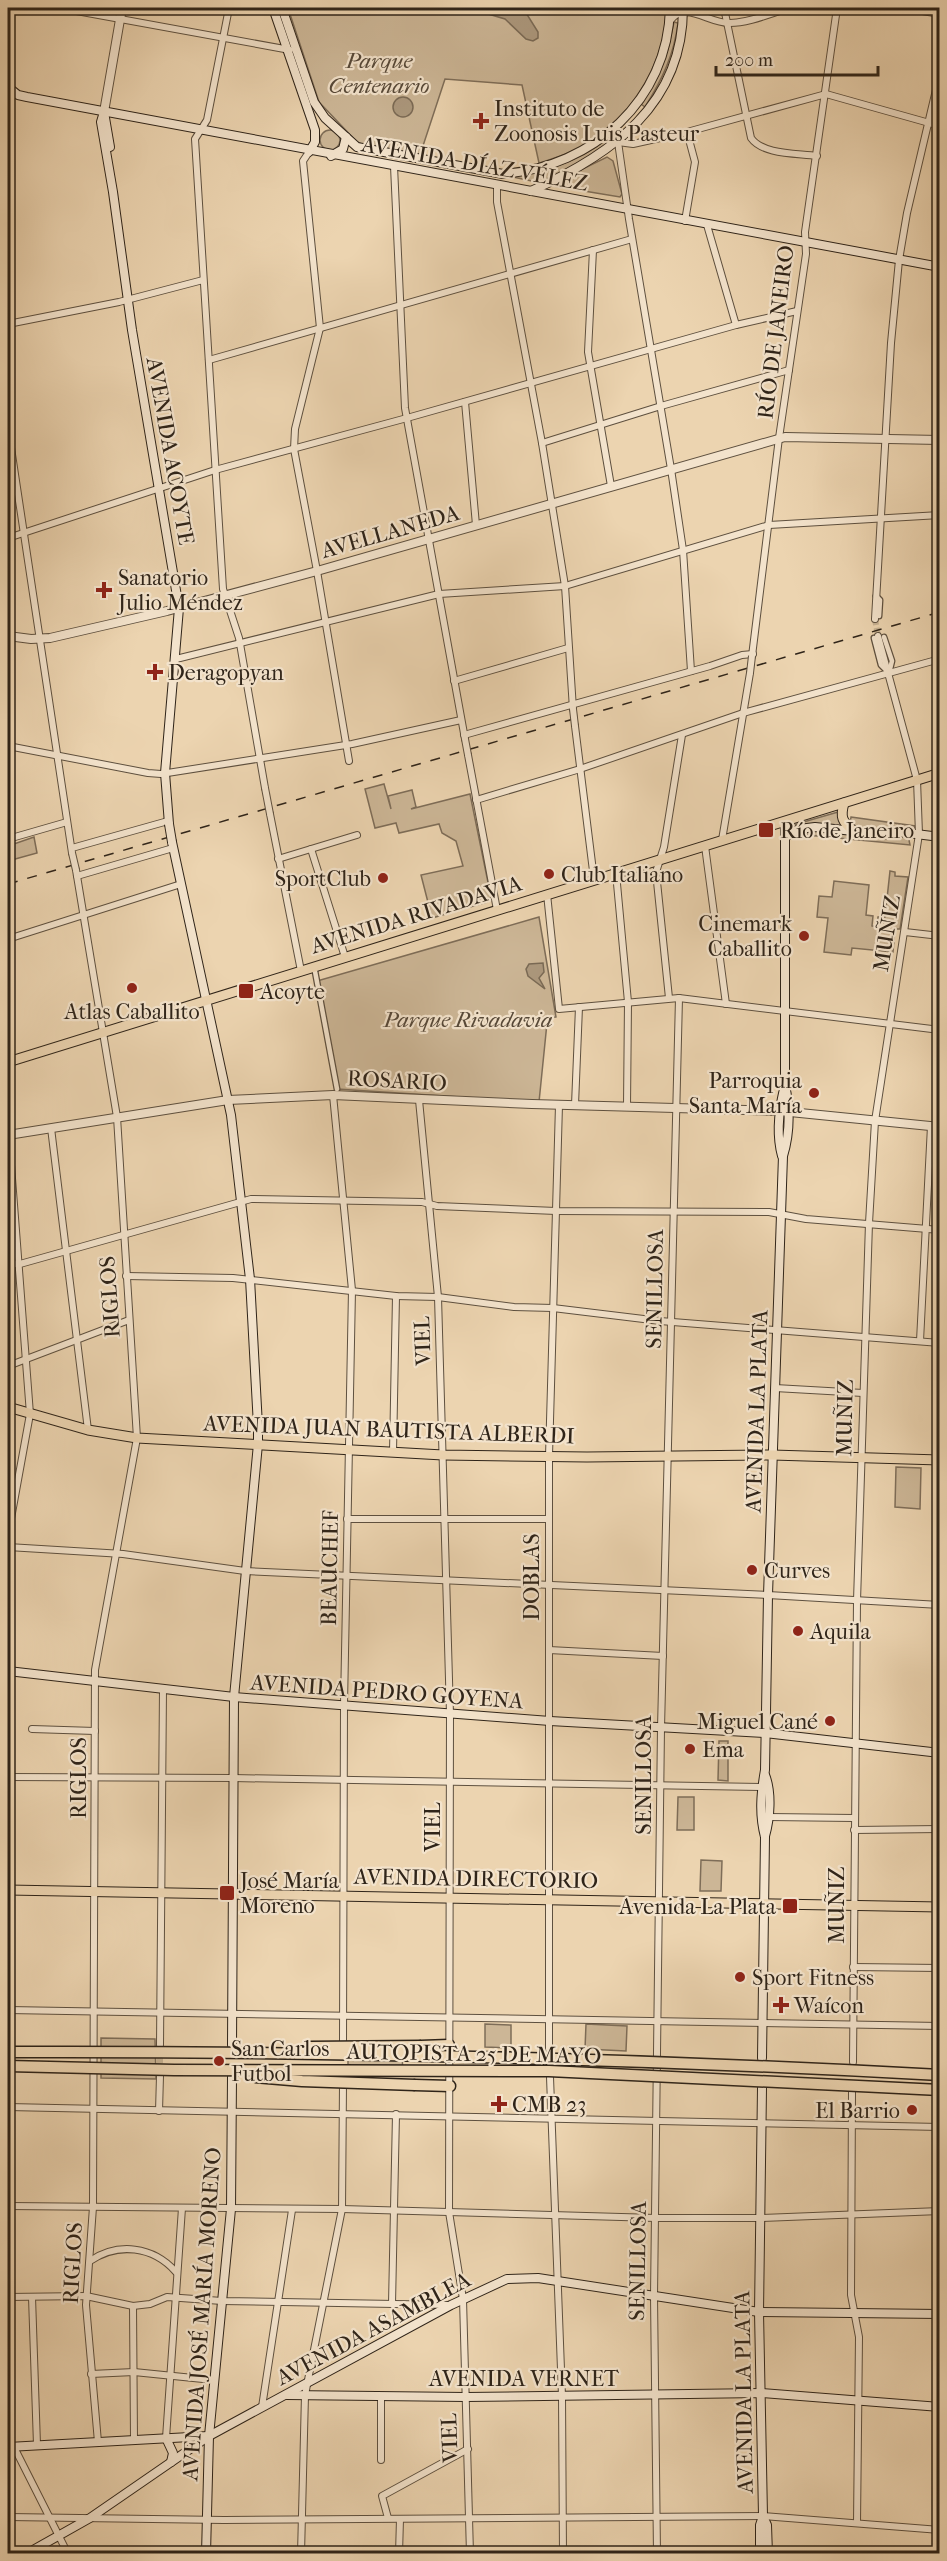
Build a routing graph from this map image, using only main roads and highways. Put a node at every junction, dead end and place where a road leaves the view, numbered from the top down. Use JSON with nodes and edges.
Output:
{"nodes":[{"id":1,"x":273,"y":8,"type":"edge"},
{"id":2,"x":282,"y":8,"type":"edge"},
{"id":3,"x":670,"y":8,"type":"edge"},
{"id":4,"x":683,"y":9,"type":"edge"},
{"id":5,"x":292,"y":50,"type":"junction"},
{"id":6,"x":8,"y":87,"type":"edge"},
{"id":7,"x":104,"y":112,"type":"junction"},
{"id":8,"x":343,"y":134,"type":"junction"},
{"id":9,"x":316,"y":136,"type":"junction"},
{"id":10,"x":309,"y":152,"type":"junction"},
{"id":11,"x":386,"y":153,"type":"junction"},
{"id":12,"x":331,"y":156,"type":"junction"},
{"id":13,"x":394,"y":166,"type":"junction"},
{"id":14,"x":509,"y":173,"type":"junction"},
{"id":15,"x":497,"y":185,"type":"junction"},
{"id":16,"x":530,"y":191,"type":"junction"},
{"id":17,"x":939,"y":267,"type":"edge"},
{"id":18,"x":939,"y":773,"type":"edge"},
{"id":19,"x":844,"y":803,"type":"junction"},
{"id":20,"x":785,"y":822,"type":"junction"},
{"id":21,"x":854,"y":831,"type":"junction"},
{"id":22,"x":785,"y":837,"type":"junction"},
{"id":23,"x":939,"y":837,"type":"edge"},
{"id":24,"x":207,"y":1000,"type":"junction"},
{"id":25,"x":8,"y":1062,"type":"edge"},
{"id":26,"x":8,"y":1407,"type":"edge"},
{"id":27,"x":258,"y":1444,"type":"junction"},
{"id":28,"x":772,"y":1455,"type":"junction"},
{"id":29,"x":939,"y":1460,"type":"edge"},
{"id":30,"x":8,"y":1671,"type":"edge"},
{"id":31,"x":234,"y":1697,"type":"junction"},
{"id":32,"x":765,"y":1733,"type":"junction"},
{"id":33,"x":939,"y":1753,"type":"edge"},
{"id":34,"x":765,"y":1774,"type":"junction"},
{"id":35,"x":761,"y":1787,"type":"junction"},
{"id":36,"x":769,"y":1814,"type":"junction"},
{"id":37,"x":765,"y":1837,"type":"junction"},
{"id":38,"x":8,"y":1890,"type":"edge"},
{"id":39,"x":233,"y":1893,"type":"junction"},
{"id":40,"x":764,"y":1903,"type":"junction"},
{"id":41,"x":939,"y":1907,"type":"edge"},
{"id":42,"x":232,"y":2045,"type":"dead end"},
{"id":43,"x":449,"y":2046,"type":"road end"},
{"id":44,"x":8,"y":2052,"type":"edge"},
{"id":45,"x":146,"y":2052,"type":"junction"},
{"id":46,"x":762,"y":2058,"type":"dead end"},
{"id":47,"x":8,"y":2066,"type":"edge"},
{"id":48,"x":174,"y":2070,"type":"junction"},
{"id":49,"x":939,"y":2075,"type":"edge"},
{"id":50,"x":232,"y":2077,"type":"dead end"},
{"id":51,"x":450,"y":2086,"type":"road end"},
{"id":52,"x":762,"y":2088,"type":"dead end"},
{"id":53,"x":939,"y":2090,"type":"edge"},
{"id":54,"x":759,"y":2312,"type":"junction"},
{"id":55,"x":939,"y":2314,"type":"edge"},
{"id":56,"x":761,"y":2393,"type":"junction"},
{"id":57,"x":286,"y":2395,"type":"junction"},
{"id":58,"x":939,"y":2407,"type":"edge"},
{"id":59,"x":208,"y":2436,"type":"junction"},
{"id":60,"x":166,"y":2438,"type":"junction"},
{"id":61,"x":11,"y":2447,"type":"edge"},
{"id":62,"x":171,"y":2462,"type":"junction"},
{"id":63,"x":763,"y":2516,"type":"junction"},
{"id":64,"x":26,"y":2553,"type":"edge"},
{"id":65,"x":206,"y":2553,"type":"edge"},
{"id":66,"x":760,"y":2553,"type":"edge"},
{"id":67,"x":768,"y":2553,"type":"edge"}],
"edges":[{"from":1,"to":5,"type":"main road"},
{"from":2,"to":5,"type":"main road"},
{"from":3,"to":14,"type":"main road","name":"AVENIDA DÍAZ VÉLEZ"},
{"from":4,"to":16,"type":"main road"},
{"from":5,"to":8,"type":"main road"},
{"from":5,"to":9,"type":"main road"},
{"from":6,"to":7,"type":"main road","name":"AVENIDA DÍAZ VÉLEZ"},
{"from":7,"to":10,"type":"main road","name":"AVENIDA DÍAZ VÉLEZ"},
{"from":7,"to":24,"type":"main road","name":"AVENIDA ACOYTE","bridge":true},
{"from":8,"to":9,"type":"main road"},
{"from":8,"to":11,"type":"main road","name":"AVENIDA DÍAZ VÉLEZ"},
{"from":8,"to":12,"type":"main road"},
{"from":9,"to":10,"type":"main road"},
{"from":10,"to":12,"type":"main road","name":"AVENIDA DÍAZ VÉLEZ"},
{"from":11,"to":13,"type":"main road"},
{"from":11,"to":14,"type":"main road","name":"AVENIDA DÍAZ VÉLEZ"},
{"from":12,"to":13,"type":"main road","name":"AVENIDA DÍAZ VÉLEZ"},
{"from":13,"to":15,"type":"main road","name":"AVENIDA DÍAZ VÉLEZ"},
{"from":14,"to":15,"type":"main road"},
{"from":15,"to":16,"type":"main road","name":"AVENIDA DÍAZ VÉLEZ"},
{"from":16,"to":17,"type":"main road","name":"AVENIDA DÍAZ VÉLEZ"},
{"from":18,"to":19,"type":"main road","name":"AVENIDA RIVADAVIA"},
{"from":19,"to":20,"type":"main road","name":"AVENIDA RIVADAVIA"},
{"from":19,"to":21,"type":"main road"},
{"from":20,"to":22,"type":"main road","name":"AVENIDA LA PLATA"},
{"from":20,"to":24,"type":"main road","name":"AVENIDA RIVADAVIA"},
{"from":21,"to":22,"type":"main road"},
{"from":21,"to":23,"type":"main road"},
{"from":22,"to":28,"type":"main road","name":"AVENIDA LA PLATA"},
{"from":24,"to":25,"type":"main road","name":"AVENIDA RIVADAVIA"},
{"from":24,"to":27,"type":"main road"},
{"from":26,"to":27,"type":"main road","name":"AVENIDA JUAN BAUTISTA ALBERDI"},
{"from":27,"to":28,"type":"main road","name":"AVENIDA JUAN BAUTISTA ALBERDI"},
{"from":27,"to":31,"type":"main road"},
{"from":28,"to":29,"type":"main road","name":"AVENIDA JUAN BAUTISTA ALBERDI"},
{"from":28,"to":32,"type":"main road","name":"AVENIDA LA PLATA"},
{"from":30,"to":31,"type":"main road","name":"AVENIDA PEDRO GOYENA"},
{"from":31,"to":32,"type":"main road","name":"AVENIDA PEDRO GOYENA"},
{"from":31,"to":39,"type":"main road"},
{"from":32,"to":33,"type":"main road","name":"AVENIDA PEDRO GOYENA"},
{"from":32,"to":34,"type":"main road","name":"AVENIDA LA PLATA"},
{"from":34,"to":35,"type":"main road","name":"AVENIDA LA PLATA"},
{"from":34,"to":36,"type":"main road","name":"AVENIDA LA PLATA"},
{"from":35,"to":36,"type":"main road"},
{"from":35,"to":37,"type":"main road","name":"AVENIDA LA PLATA"},
{"from":36,"to":37,"type":"main road","name":"AVENIDA LA PLATA"},
{"from":37,"to":40,"type":"main road","name":"AVENIDA LA PLATA"},
{"from":38,"to":39,"type":"main road","name":"AVENIDA DIRECTORIO"},
{"from":39,"to":40,"type":"main road","name":"AVENIDA DIRECTORIO"},
{"from":39,"to":42,"type":"main road"},
{"from":40,"to":41,"type":"main road","name":"AVENIDA DIRECTORIO"},
{"from":40,"to":46,"type":"main road","name":"AVENIDA LA PLATA"},
{"from":43,"to":45,"type":"highway","bridge":true},
{"from":44,"to":45,"type":"highway","name":"AUTOPISTA 25 DE MAYO","bridge":true},
{"from":45,"to":49,"type":"highway","name":"AUTOPISTA 25 DE MAYO","bridge":true},
{"from":47,"to":48,"type":"highway","name":"AUTOPISTA 25 DE MAYO","bridge":true},
{"from":48,"to":51,"type":"highway","bridge":true},
{"from":48,"to":53,"type":"highway","name":"AUTOPISTA 25 DE MAYO","bridge":true},
{"from":50,"to":59,"type":"main road","name":"AVENIDA JOSÉ MARÍA MORENO"},
{"from":52,"to":54,"type":"main road","name":"AVENIDA LA PLATA"},
{"from":54,"to":55,"type":"main road","name":"AVENIDA ASAMBLEA"},
{"from":54,"to":56,"type":"main road","name":"AVENIDA LA PLATA"},
{"from":54,"to":57,"type":"main road","name":"AVENIDA ASAMBLEA"},
{"from":56,"to":57,"type":"main road","name":"AVENIDA VERNET"},
{"from":56,"to":58,"type":"main road","name":"AVENIDA VERNET"},
{"from":56,"to":63,"type":"main road","name":"AVENIDA LA PLATA"},
{"from":57,"to":59,"type":"main road","name":"AVENIDA ASAMBLEA"},
{"from":59,"to":60,"type":"main road","name":"AVENIDA ASAMBLEA"},
{"from":59,"to":62,"type":"main road"},
{"from":59,"to":65,"type":"main road","name":"AVENIDA JOSÉ MARÍA MORENO"},
{"from":60,"to":61,"type":"main road","name":"AVENIDA ASAMBLEA"},
{"from":60,"to":62,"type":"main road"},
{"from":62,"to":64,"type":"main road"},
{"from":63,"to":66,"type":"main road","name":"AVENIDA LA PLATA"},
{"from":63,"to":67,"type":"main road","name":"AVENIDA LA PLATA"}]}
